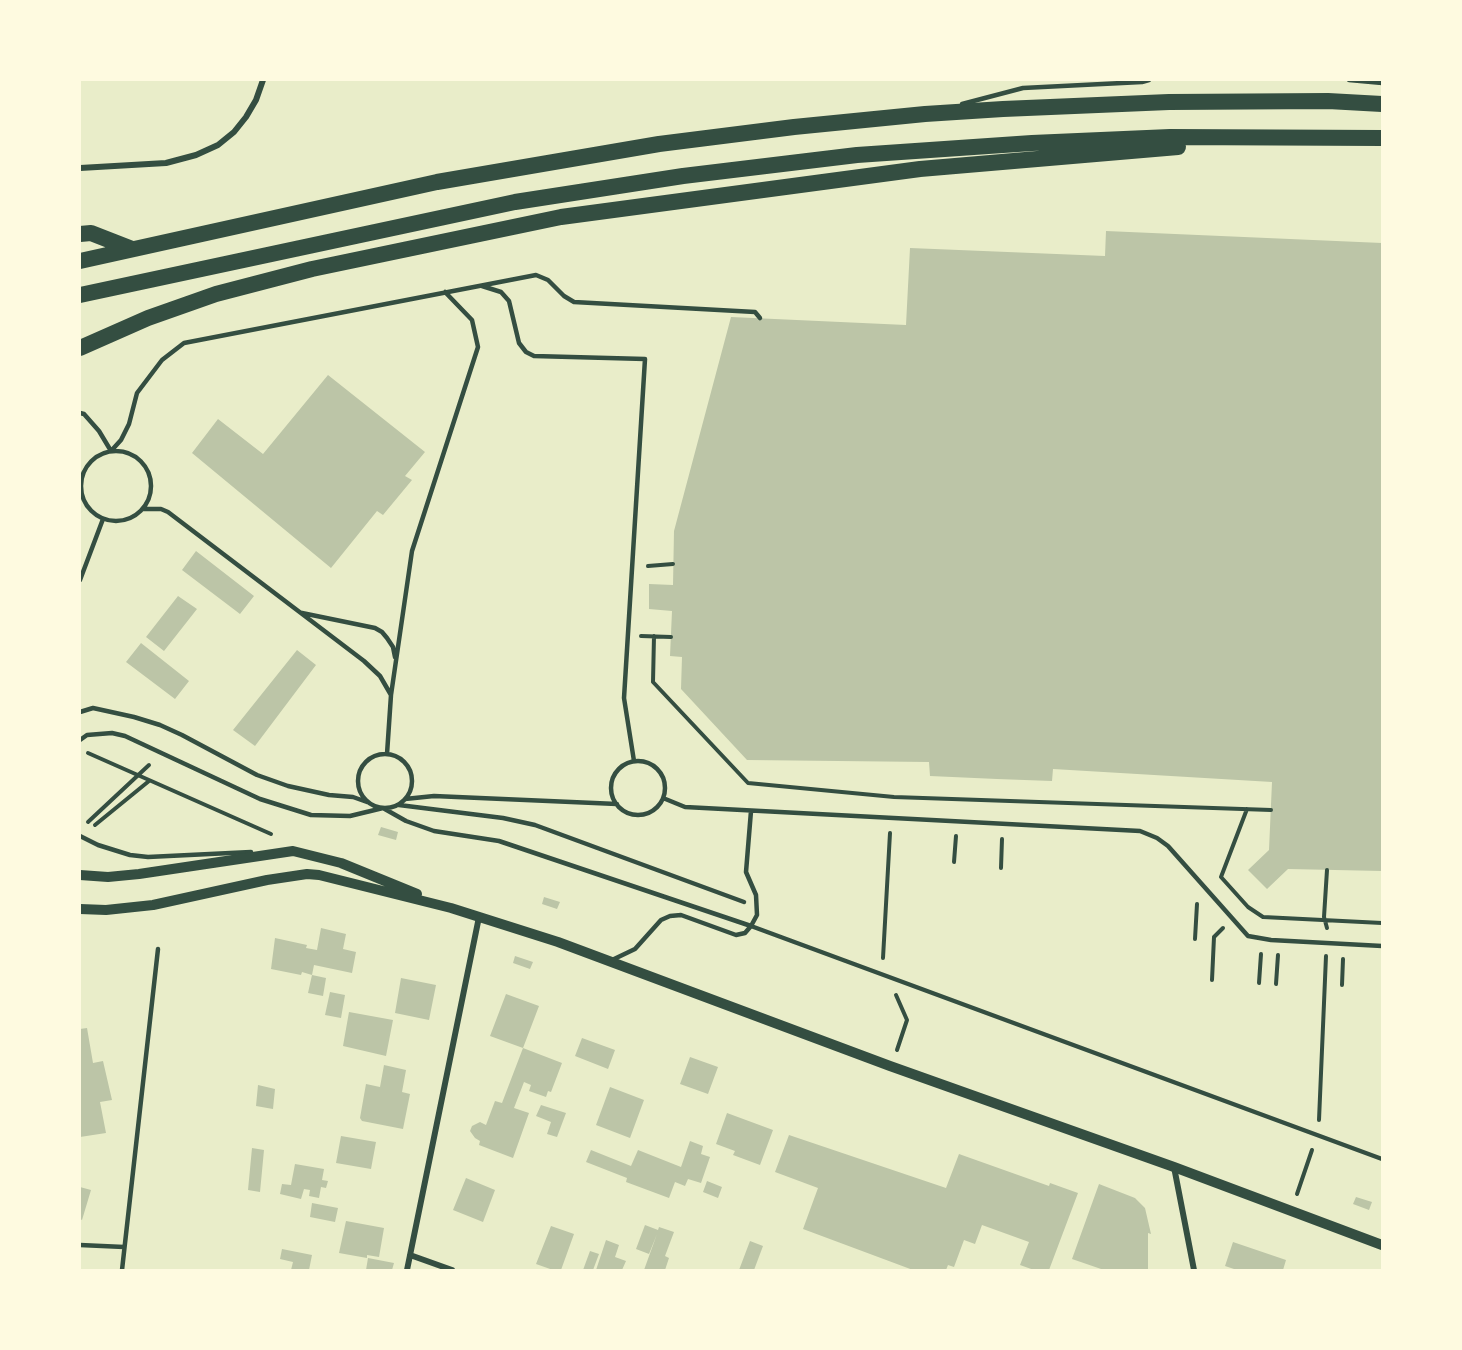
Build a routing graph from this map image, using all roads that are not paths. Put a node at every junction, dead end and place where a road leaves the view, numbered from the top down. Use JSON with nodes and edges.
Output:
{"nodes":[{"id":1,"x":263,"y":80,"type":"edge"},
{"id":2,"x":1149,"y":80,"type":"edge"},
{"id":3,"x":1349,"y":80,"type":"edge"},
{"id":4,"x":1383,"y":83,"type":"edge"},
{"id":5,"x":1383,"y":104,"type":"edge"},
{"id":6,"x":925,"y":114,"type":"junction"},
{"id":7,"x":1290,"y":137,"type":"junction"},
{"id":8,"x":1383,"y":138,"type":"edge"},
{"id":9,"x":80,"y":168,"type":"edge"},
{"id":10,"x":80,"y":234,"type":"edge"},
{"id":11,"x":132,"y":249,"type":"junction"},
{"id":12,"x":80,"y":261,"type":"edge"},
{"id":13,"x":479,"y":285,"type":"junction"},
{"id":14,"x":445,"y":292,"type":"junction"},
{"id":15,"x":80,"y":295,"type":"edge"},
{"id":16,"x":760,"y":318,"type":"dead end"},
{"id":17,"x":80,"y":348,"type":"edge"},
{"id":18,"x":80,"y":413,"type":"edge"},
{"id":19,"x":111,"y":452,"type":"junction"},
{"id":20,"x":144,"y":509,"type":"junction"},
{"id":21,"x":103,"y":519,"type":"junction"},
{"id":22,"x":80,"y":580,"type":"edge"},
{"id":23,"x":300,"y":613,"type":"junction"},
{"id":24,"x":396,"y":660,"type":"junction"},
{"id":25,"x":391,"y":695,"type":"junction"},
{"id":26,"x":80,"y":712,"type":"edge"},
{"id":27,"x":80,"y":740,"type":"edge"},
{"id":28,"x":387,"y":754,"type":"junction"},
{"id":29,"x":634,"y":761,"type":"junction"},
{"id":30,"x":663,"y":798,"type":"junction"},
{"id":31,"x":405,"y":799,"type":"junction"},
{"id":32,"x":367,"y":802,"type":"junction"},
{"id":33,"x":617,"y":804,"type":"junction"},
{"id":34,"x":399,"y":805,"type":"junction"},
{"id":35,"x":383,"y":808,"type":"junction"},
{"id":36,"x":751,"y":811,"type":"junction"},
{"id":37,"x":80,"y":836,"type":"edge"},
{"id":38,"x":292,"y":851,"type":"junction"},
{"id":39,"x":80,"y":875,"type":"edge"},
{"id":40,"x":744,"y":902,"type":"dead end"},
{"id":41,"x":451,"y":908,"type":"junction"},
{"id":42,"x":80,"y":909,"type":"edge"},
{"id":43,"x":478,"y":917,"type":"junction"},
{"id":44,"x":751,"y":926,"type":"junction"},
{"id":45,"x":1383,"y":946,"type":"edge"},
{"id":46,"x":158,"y":949,"type":"dead end"},
{"id":47,"x":610,"y":961,"type":"junction"},
{"id":48,"x":1383,"y":1159,"type":"edge"},
{"id":49,"x":1174,"y":1167,"type":"junction"},
{"id":50,"x":80,"y":1245,"type":"edge"},
{"id":51,"x":1383,"y":1245,"type":"edge"},
{"id":52,"x":124,"y":1247,"type":"junction"},
{"id":53,"x":410,"y":1255,"type":"junction"},
{"id":54,"x":122,"y":1270,"type":"edge"},
{"id":55,"x":407,"y":1270,"type":"edge"},
{"id":56,"x":452,"y":1270,"type":"edge"},
{"id":57,"x":1194,"y":1270,"type":"edge"}],
"edges":[{"from":1,"to":9,"type":"street"},
{"from":2,"to":6,"type":"lane"},
{"from":3,"to":4,"type":"lane"},
{"from":5,"to":6,"type":"highway"},
{"from":6,"to":11,"type":"highway"},
{"from":7,"to":8,"type":"highway"},
{"from":7,"to":15,"type":"highway"},
{"from":7,"to":17,"type":"highway"},
{"from":10,"to":11,"type":"highway"},
{"from":11,"to":12,"type":"highway"},
{"from":13,"to":14,"type":"lane"},
{"from":13,"to":16,"type":"lane"},
{"from":13,"to":29,"type":"lane"},
{"from":14,"to":19,"type":"lane"},
{"from":14,"to":24,"type":"lane"},
{"from":18,"to":19,"type":"lane"},
{"from":19,"to":20,"type":"lane"},
{"from":19,"to":21,"type":"lane"},
{"from":20,"to":21,"type":"lane"},
{"from":20,"to":23,"type":"lane"},
{"from":21,"to":22,"type":"lane"},
{"from":23,"to":24,"type":"lane"},
{"from":23,"to":25,"type":"lane"},
{"from":24,"to":25,"type":"lane"},
{"from":25,"to":28,"type":"lane"},
{"from":26,"to":32,"type":"lane"},
{"from":27,"to":35,"type":"lane"},
{"from":28,"to":31,"type":"lane"},
{"from":28,"to":32,"type":"lane"},
{"from":29,"to":30,"type":"lane"},
{"from":29,"to":33,"type":"lane"},
{"from":30,"to":33,"type":"lane"},
{"from":30,"to":36,"type":"lane"},
{"from":31,"to":33,"type":"lane"},
{"from":31,"to":34,"type":"lane"},
{"from":32,"to":35,"type":"lane"},
{"from":34,"to":35,"type":"lane"},
{"from":34,"to":40,"type":"lane"},
{"from":35,"to":44,"type":"lane"},
{"from":36,"to":44,"type":"lane"},
{"from":36,"to":45,"type":"lane"},
{"from":37,"to":38,"type":"lane"},
{"from":38,"to":39,"type":"street"},
{"from":38,"to":41,"type":"street"},
{"from":41,"to":42,"type":"street"},
{"from":41,"to":43,"type":"street"},
{"from":43,"to":47,"type":"street"},
{"from":43,"to":53,"type":"street"},
{"from":44,"to":47,"type":"lane"},
{"from":44,"to":48,"type":"lane"},
{"from":46,"to":52,"type":"lane"},
{"from":47,"to":49,"type":"street"},
{"from":49,"to":51,"type":"street"},
{"from":49,"to":57,"type":"street"},
{"from":50,"to":52,"type":"lane"},
{"from":52,"to":54,"type":"lane"},
{"from":53,"to":55,"type":"street"},
{"from":53,"to":56,"type":"street"}]}
